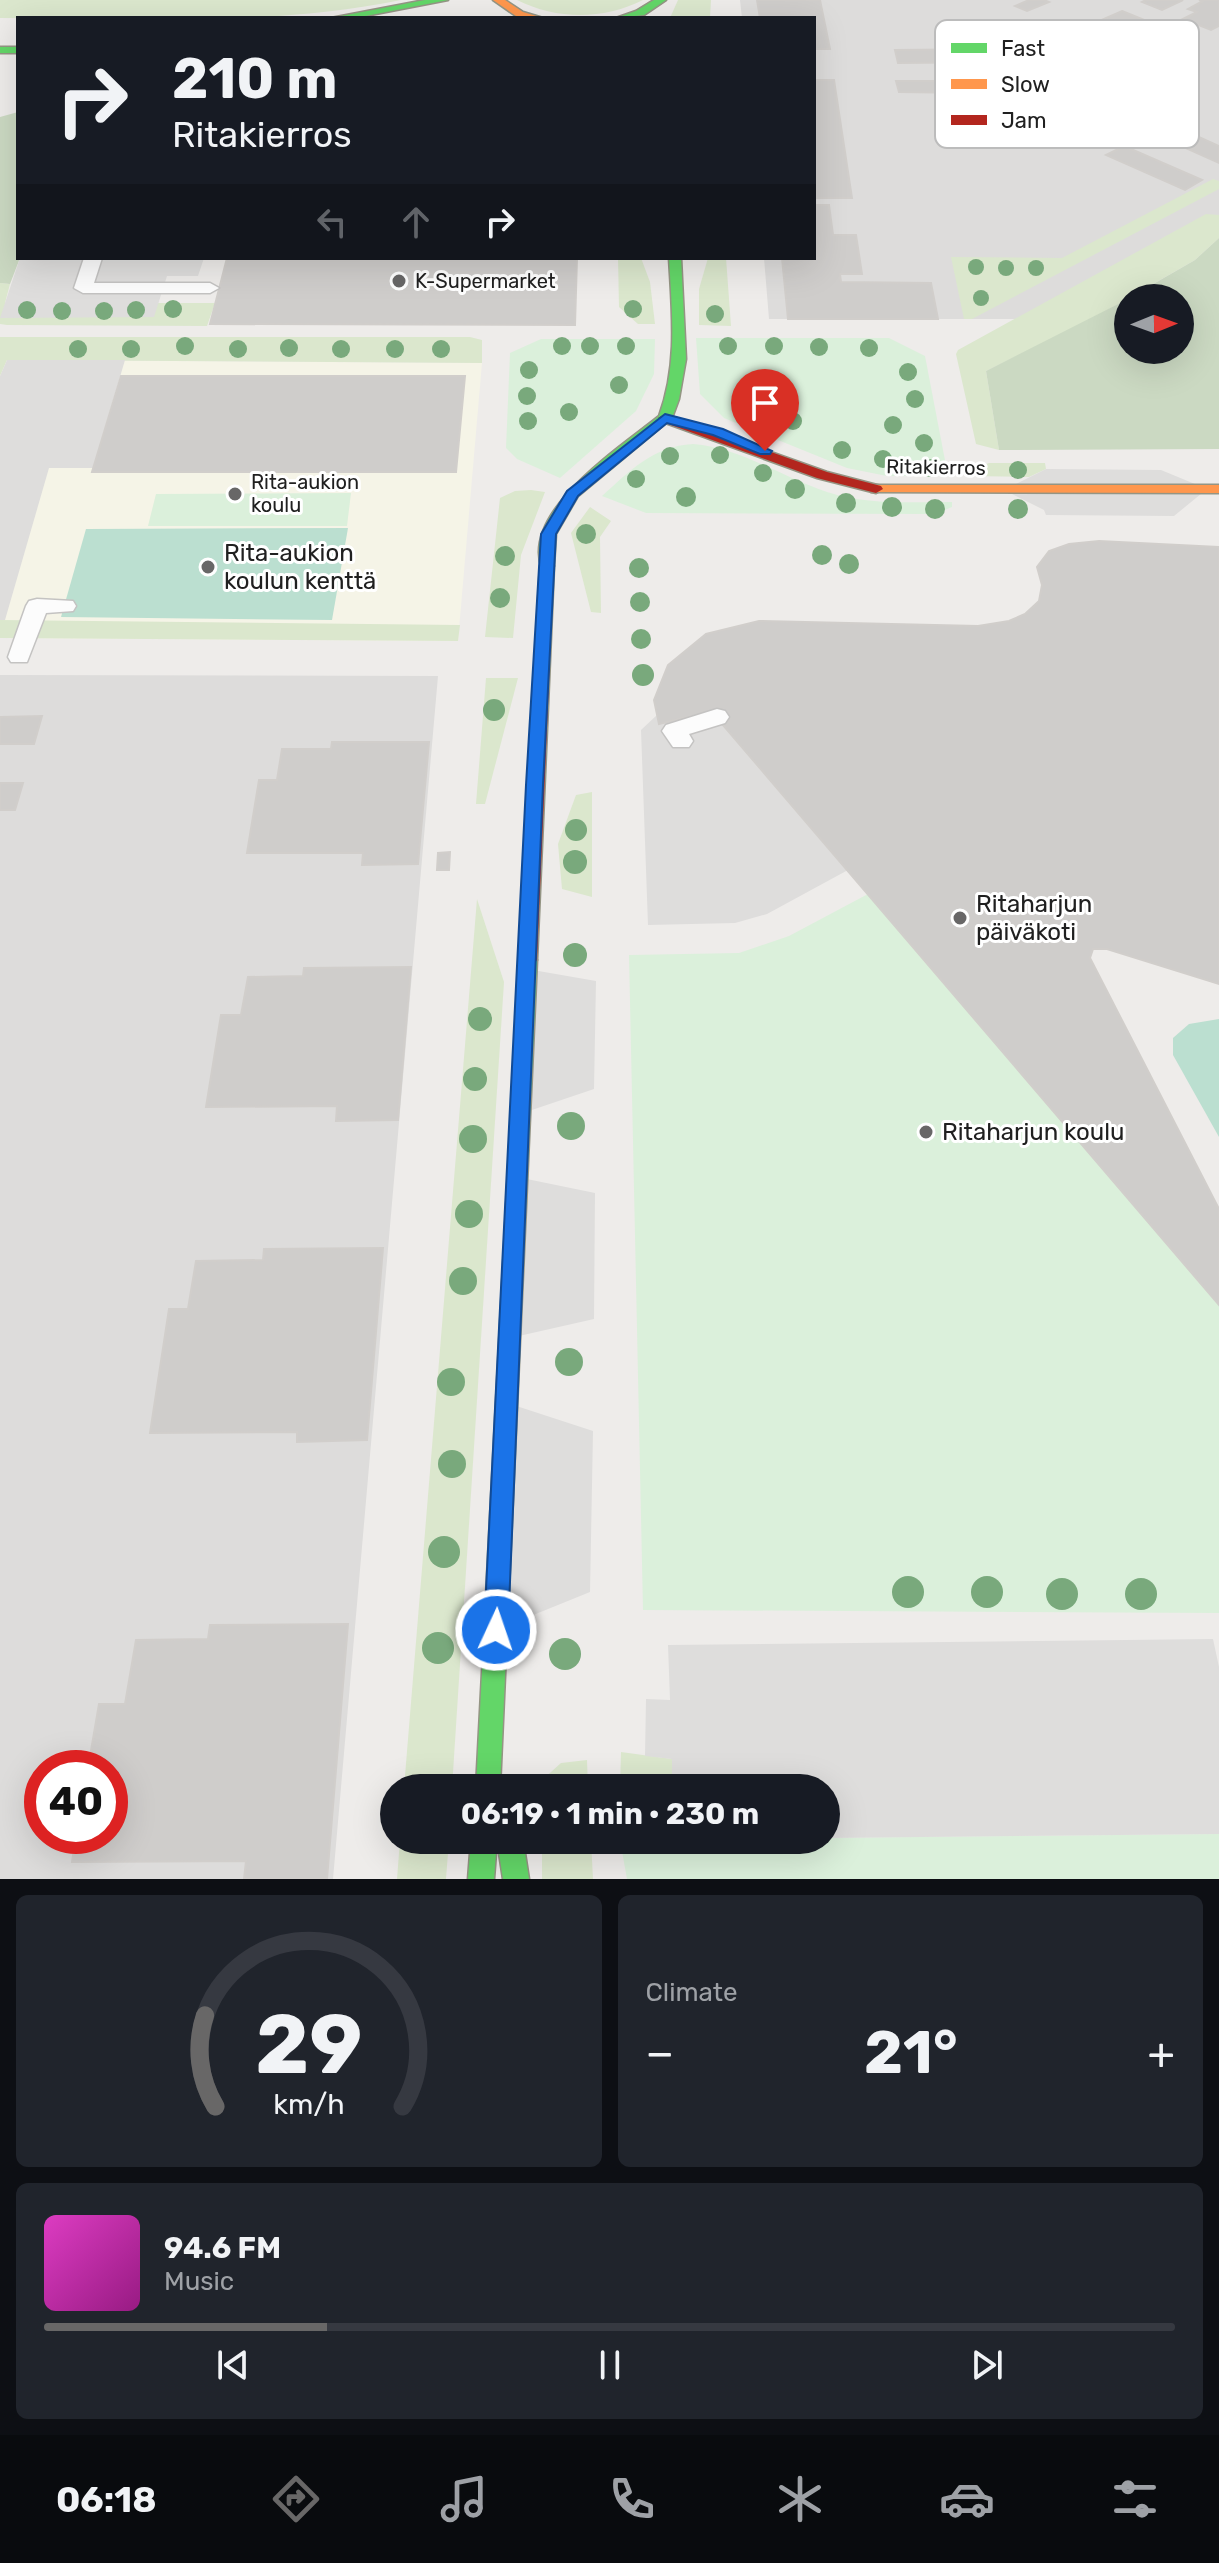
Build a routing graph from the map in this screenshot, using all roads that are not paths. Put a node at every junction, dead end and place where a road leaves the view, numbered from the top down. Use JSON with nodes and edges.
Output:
{"nodes":[{"id":1,"x":443,"y":0,"type":"edge"},
{"id":2,"x":658,"y":7,"type":"edge"},
{"id":3,"x":495,"y":8,"type":"edge"},
{"id":4,"x":348,"y":16,"type":"edge"},
{"id":5,"x":529,"y":16,"type":"edge"},
{"id":6,"x":629,"y":16,"type":"edge"},
{"id":7,"x":92,"y":260,"type":"edge"},
{"id":8,"x":675,"y":260,"type":"edge"},
{"id":9,"x":210,"y":288,"type":"dead end"},
{"id":10,"x":665,"y":418,"type":"junction"},
{"id":11,"x":1219,"y":489,"type":"edge"},
{"id":12,"x":65,"y":606,"type":"dead end"},
{"id":13,"x":19,"y":657,"type":"dead end"},
{"id":14,"x":717,"y":717,"type":"dead end"},
{"id":15,"x":681,"y":741,"type":"dead end"},
{"id":16,"x":492,"y":1730,"type":"junction"},
{"id":17,"x":489,"y":1774,"type":"edge"},
{"id":18,"x":499,"y":1774,"type":"edge"},
{"id":19,"x":483,"y":1854,"type":"edge"},
{"id":20,"x":512,"y":1854,"type":"edge"},
{"id":21,"x":481,"y":1879,"type":"edge"},
{"id":22,"x":516,"y":1879,"type":"edge"}],
"edges":[{"from":1,"to":4,"type":"street"},
{"from":2,"to":6,"type":"street"},
{"from":3,"to":5,"type":"street"},
{"from":7,"to":9,"type":"lane"},
{"from":8,"to":10,"type":"street"},
{"from":10,"to":11,"type":"street","name":"Ritakierros"},
{"from":10,"to":16,"type":"street"},
{"from":12,"to":13,"type":"lane"},
{"from":14,"to":15,"type":"lane"},
{"from":16,"to":17,"type":"street"},
{"from":16,"to":18,"type":"street"},
{"from":19,"to":21,"type":"street"},
{"from":20,"to":22,"type":"street"}]}
